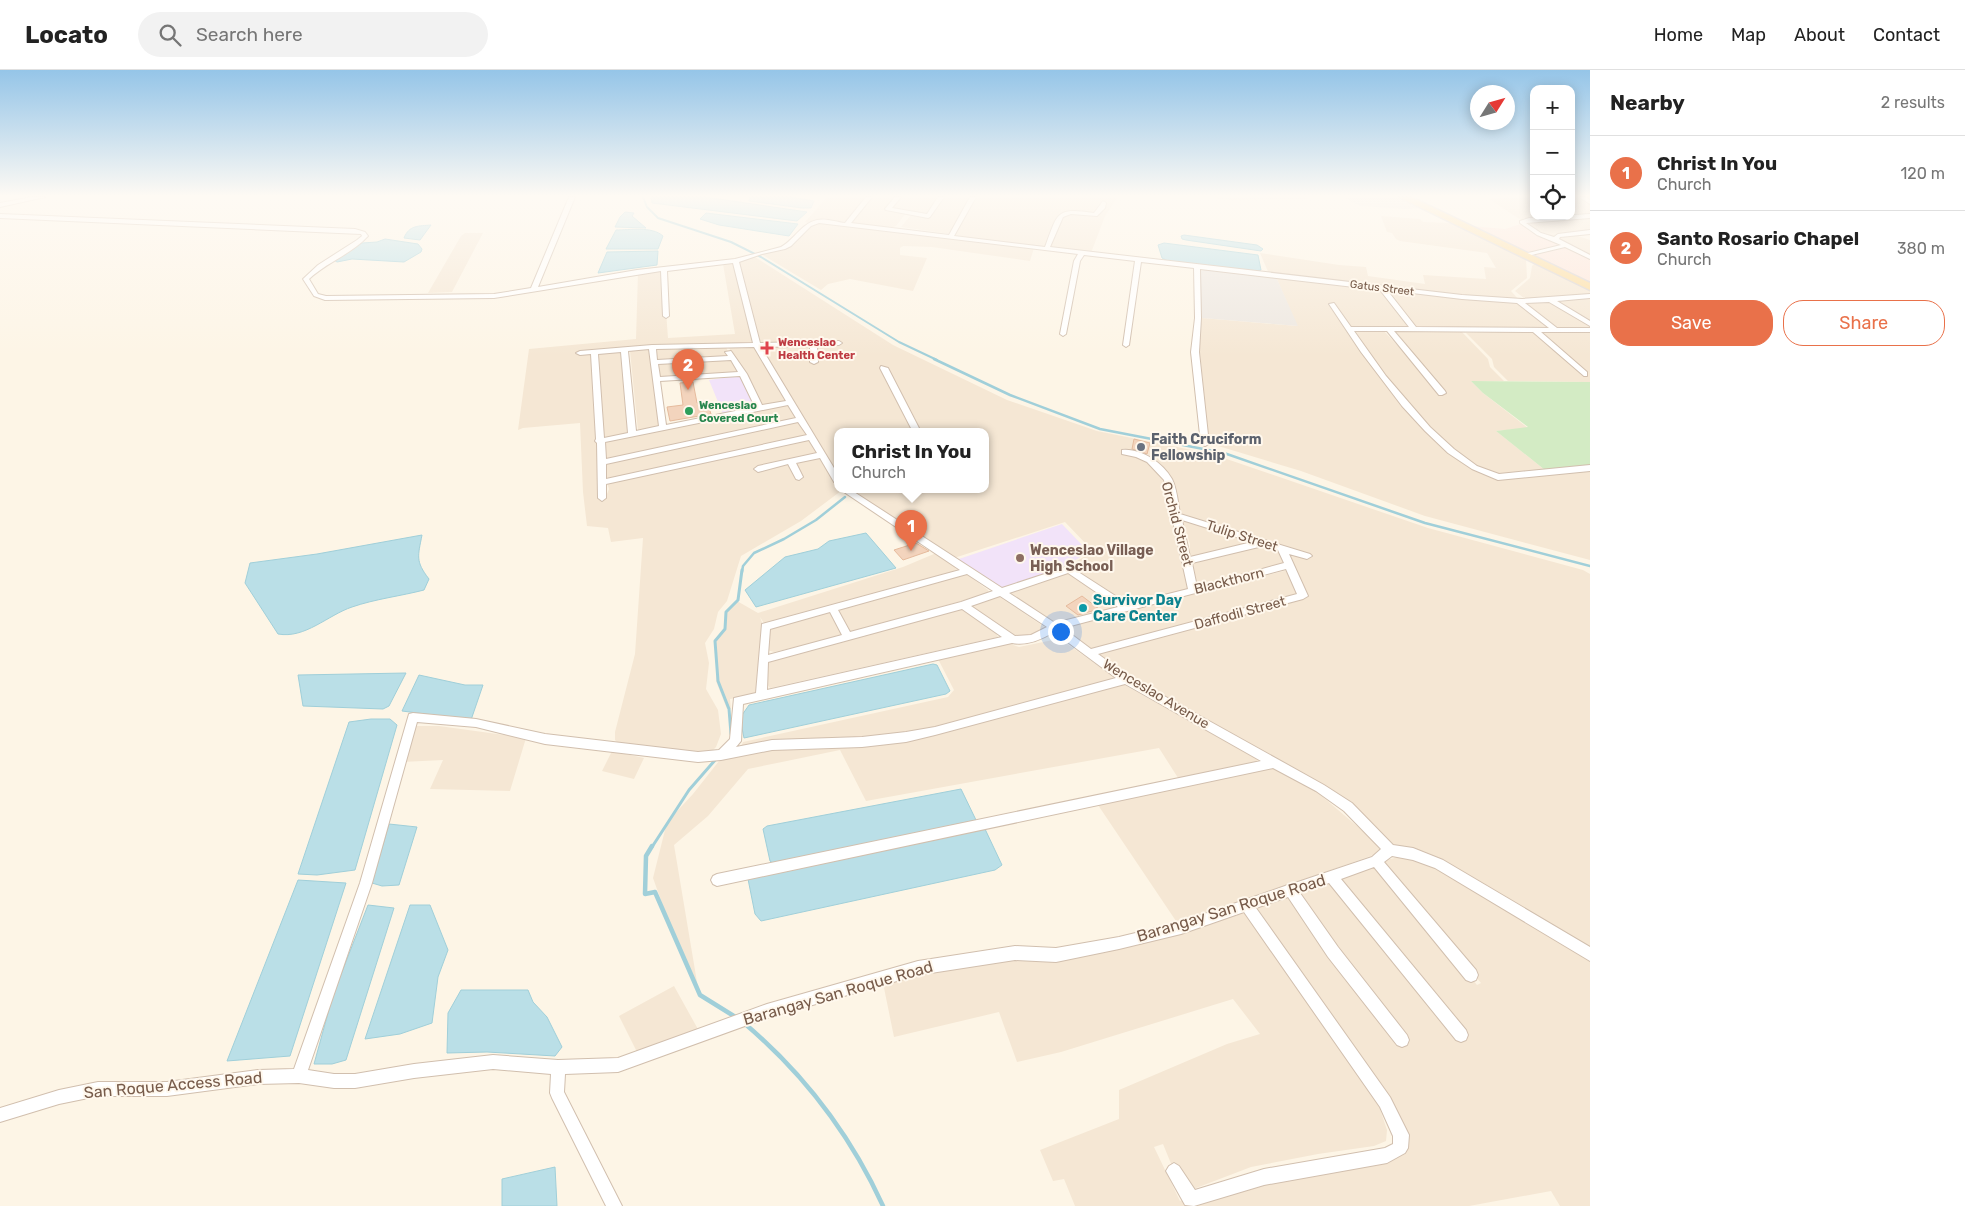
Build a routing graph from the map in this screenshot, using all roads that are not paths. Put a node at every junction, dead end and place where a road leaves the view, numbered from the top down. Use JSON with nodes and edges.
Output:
{"nodes":[{"id":1,"x":345,"y":250,"type":"edge"},
{"id":2,"x":550,"y":250,"type":"edge"},
{"id":3,"x":774,"y":250,"type":"edge"},
{"id":4,"x":1061,"y":250,"type":"edge"},
{"id":5,"x":1513,"y":250,"type":"edge"},
{"id":6,"x":1544,"y":250,"type":"edge"},
{"id":7,"x":1575,"y":250,"type":"edge"},
{"id":8,"x":1082,"y":253,"type":"junction"},
{"id":9,"x":1523,"y":255,"type":"junction"},
{"id":10,"x":1590,"y":257,"type":"edge"},
{"id":11,"x":1138,"y":260,"type":"junction"},
{"id":12,"x":736,"y":262,"type":"junction"},
{"id":13,"x":1196,"y":267,"type":"junction"},
{"id":14,"x":664,"y":269,"type":"junction"},
{"id":15,"x":1590,"y":287,"type":"edge"},
{"id":16,"x":1382,"y":288,"type":"junction"},
{"id":17,"x":534,"y":289,"type":"junction"},
{"id":18,"x":1590,"y":296,"type":"edge"},
{"id":19,"x":1550,"y":300,"type":"junction"},
{"id":20,"x":1519,"y":301,"type":"junction"},
{"id":21,"x":1332,"y":304,"type":"dead end"},
{"id":22,"x":666,"y":316,"type":"dead end"},
{"id":23,"x":1590,"y":324,"type":"edge"},
{"id":24,"x":1349,"y":329,"type":"junction"},
{"id":25,"x":1414,"y":329,"type":"junction"},
{"id":26,"x":1390,"y":330,"type":"junction"},
{"id":27,"x":1535,"y":330,"type":"junction"},
{"id":28,"x":1556,"y":330,"type":"junction"},
{"id":29,"x":1590,"y":330,"type":"edge"},
{"id":30,"x":1063,"y":334,"type":"dead end"},
{"id":31,"x":839,"y":343,"type":"dead end"},
{"id":32,"x":756,"y":344,"type":"junction"},
{"id":33,"x":813,"y":344,"type":"junction"},
{"id":34,"x":725,"y":345,"type":"junction"},
{"id":35,"x":1126,"y":345,"type":"dead end"},
{"id":36,"x":652,"y":347,"type":"junction"},
{"id":37,"x":624,"y":349,"type":"junction"},
{"id":38,"x":594,"y":352,"type":"junction"},
{"id":39,"x":580,"y":353,"type":"dead end"},
{"id":40,"x":732,"y":358,"type":"junction"},
{"id":41,"x":655,"y":362,"type":"junction"},
{"id":42,"x":814,"y":362,"type":"dead end"},
{"id":43,"x":884,"y":368,"type":"dead end"},
{"id":44,"x":743,"y":374,"type":"junction"},
{"id":45,"x":1584,"y":374,"type":"dead end"},
{"id":46,"x":657,"y":379,"type":"junction"},
{"id":47,"x":1442,"y":393,"type":"dead end"},
{"id":48,"x":790,"y":402,"type":"junction"},
{"id":49,"x":760,"y":409,"type":"junction"},
{"id":50,"x":800,"y":419,"type":"junction"},
{"id":51,"x":915,"y":428,"type":"edge"},
{"id":52,"x":664,"y":429,"type":"junction"},
{"id":53,"x":632,"y":434,"type":"junction"},
{"id":54,"x":810,"y":437,"type":"junction"},
{"id":55,"x":599,"y":441,"type":"junction"},
{"id":56,"x":1205,"y":444,"type":"dead end"},
{"id":57,"x":1125,"y":452,"type":"dead end"},
{"id":58,"x":821,"y":455,"type":"junction"},
{"id":59,"x":791,"y":461,"type":"junction"},
{"id":60,"x":602,"y":462,"type":"junction"},
{"id":61,"x":1590,"y":468,"type":"edge"},
{"id":62,"x":758,"y":469,"type":"dead end"},
{"id":63,"x":834,"y":475,"type":"edge"},
{"id":64,"x":800,"y":477,"type":"dead end"},
{"id":65,"x":603,"y":482,"type":"junction"},
{"id":66,"x":850,"y":493,"type":"edge"},
{"id":67,"x":602,"y":498,"type":"dead end"},
{"id":68,"x":1177,"y":516,"type":"junction"},
{"id":69,"x":1262,"y":542,"type":"junction"},
{"id":70,"x":1282,"y":549,"type":"junction"},
{"id":71,"x":1307,"y":556,"type":"dead end"},
{"id":72,"x":1188,"y":561,"type":"junction"},
{"id":73,"x":1288,"y":565,"type":"junction"},
{"id":74,"x":967,"y":571,"type":"junction"},
{"id":75,"x":1193,"y":590,"type":"junction"},
{"id":76,"x":999,"y":592,"type":"junction"},
{"id":77,"x":963,"y":605,"type":"junction"},
{"id":78,"x":1127,"y":608,"type":"junction"},
{"id":79,"x":833,"y":609,"type":"junction"},
{"id":80,"x":1054,"y":627,"type":"junction"},
{"id":81,"x":848,"y":637,"type":"junction"},
{"id":82,"x":1012,"y":638,"type":"junction"},
{"id":83,"x":1089,"y":653,"type":"junction"},
{"id":84,"x":763,"y":660,"type":"junction"},
{"id":85,"x":1126,"y":680,"type":"junction"},
{"id":86,"x":761,"y":695,"type":"junction"},
{"id":87,"x":722,"y":754,"type":"junction"},
{"id":88,"x":1273,"y":763,"type":"junction"},
{"id":89,"x":1390,"y":850,"type":"junction"},
{"id":90,"x":1376,"y":861,"type":"junction"},
{"id":91,"x":1332,"y":877,"type":"junction"},
{"id":92,"x":718,"y":880,"type":"dead end"},
{"id":93,"x":1290,"y":889,"type":"junction"},
{"id":94,"x":1247,"y":906,"type":"junction"},
{"id":95,"x":1590,"y":954,"type":"edge"},
{"id":96,"x":1471,"y":975,"type":"dead end"},
{"id":97,"x":1461,"y":1036,"type":"dead end"},
{"id":98,"x":1402,"y":1040,"type":"dead end"},
{"id":99,"x":558,"y":1067,"type":"junction"},
{"id":100,"x":299,"y":1076,"type":"junction"},
{"id":101,"x":0,"y":1115,"type":"edge"},
{"id":102,"x":1174,"y":1171,"type":"dead end"},
{"id":103,"x":614,"y":1206,"type":"edge"}],
"edges":[{"from":1,"to":17,"type":"street"},
{"from":2,"to":17,"type":"street"},
{"from":3,"to":12,"type":"street","name":"Gatus Street"},
{"from":4,"to":8,"type":"street","name":"Gatus Street"},
{"from":5,"to":9,"type":"main road"},
{"from":6,"to":9,"type":"street"},
{"from":7,"to":10,"type":"street"},
{"from":8,"to":11,"type":"street","name":"Gatus Street"},
{"from":8,"to":30,"type":"street"},
{"from":9,"to":15,"type":"main road"},
{"from":11,"to":13,"type":"street","name":"Gatus Street"},
{"from":11,"to":35,"type":"street"},
{"from":12,"to":14,"type":"street"},
{"from":12,"to":32,"type":"street"},
{"from":13,"to":16,"type":"street","name":"Gatus Street"},
{"from":13,"to":56,"type":"street"},
{"from":14,"to":17,"type":"street"},
{"from":14,"to":22,"type":"street"},
{"from":16,"to":20,"type":"street","name":"Gatus Street"},
{"from":16,"to":25,"type":"street"},
{"from":18,"to":19,"type":"street","name":"Gatus Street"},
{"from":19,"to":20,"type":"street","name":"Gatus Street"},
{"from":19,"to":23,"type":"street"},
{"from":20,"to":28,"type":"street"},
{"from":21,"to":24,"type":"street"},
{"from":24,"to":26,"type":"street"},
{"from":24,"to":61,"type":"street"},
{"from":25,"to":26,"type":"street"},
{"from":25,"to":27,"type":"street"},
{"from":26,"to":47,"type":"street"},
{"from":27,"to":28,"type":"street"},
{"from":27,"to":45,"type":"street"},
{"from":28,"to":29,"type":"street"},
{"from":31,"to":33,"type":"street"},
{"from":32,"to":33,"type":"street"},
{"from":32,"to":34,"type":"street"},
{"from":32,"to":48,"type":"street"},
{"from":33,"to":42,"type":"street"},
{"from":34,"to":36,"type":"street"},
{"from":34,"to":40,"type":"street"},
{"from":36,"to":37,"type":"street"},
{"from":36,"to":41,"type":"street"},
{"from":37,"to":38,"type":"street"},
{"from":37,"to":53,"type":"street"},
{"from":38,"to":39,"type":"street"},
{"from":38,"to":55,"type":"street"},
{"from":40,"to":41,"type":"street"},
{"from":40,"to":44,"type":"street"},
{"from":41,"to":46,"type":"street"},
{"from":43,"to":51,"type":"street"},
{"from":44,"to":46,"type":"street"},
{"from":44,"to":49,"type":"street"},
{"from":46,"to":52,"type":"street"},
{"from":48,"to":49,"type":"street"},
{"from":48,"to":50,"type":"street"},
{"from":49,"to":52,"type":"street"},
{"from":50,"to":54,"type":"street"},
{"from":50,"to":60,"type":"street"},
{"from":52,"to":53,"type":"street"},
{"from":53,"to":55,"type":"street"},
{"from":54,"to":58,"type":"street"},
{"from":54,"to":65,"type":"street"},
{"from":55,"to":60,"type":"street"},
{"from":57,"to":68,"type":"street","name":"Orchid Street"},
{"from":58,"to":59,"type":"street"},
{"from":58,"to":63,"type":"street"},
{"from":59,"to":62,"type":"street"},
{"from":59,"to":64,"type":"street"},
{"from":60,"to":65,"type":"street"},
{"from":65,"to":67,"type":"street"},
{"from":66,"to":74,"type":"street","name":"Wenceslao Avenue"},
{"from":68,"to":69,"type":"street","name":"Tulip Street"},
{"from":68,"to":72,"type":"street","name":"Orchid Street"},
{"from":69,"to":70,"type":"street","name":"Tulip Street"},
{"from":69,"to":72,"type":"street"},
{"from":70,"to":71,"type":"street","name":"Tulip Street"},
{"from":70,"to":73,"type":"street"},
{"from":72,"to":75,"type":"street","name":"Orchid Street"},
{"from":73,"to":75,"type":"street","name":"Blackthorn"},
{"from":73,"to":83,"type":"street","name":"Daffodil Street"},
{"from":74,"to":76,"type":"street","name":"Wenceslao Avenue"},
{"from":74,"to":79,"type":"street"},
{"from":75,"to":78,"type":"street","name":"Blackthorn"},
{"from":76,"to":77,"type":"street"},
{"from":76,"to":78,"type":"street"},
{"from":76,"to":80,"type":"street","name":"Wenceslao Avenue"},
{"from":77,"to":81,"type":"street"},
{"from":77,"to":82,"type":"street"},
{"from":78,"to":80,"type":"street","name":"Blackthorn"},
{"from":79,"to":81,"type":"street"},
{"from":79,"to":84,"type":"street"},
{"from":80,"to":82,"type":"street","name":"Blackthorn"},
{"from":80,"to":83,"type":"street","name":"Wenceslao Avenue"},
{"from":81,"to":84,"type":"street"},
{"from":82,"to":86,"type":"street","name":"Blackthorn"},
{"from":83,"to":85,"type":"street","name":"Wenceslao Avenue"},
{"from":84,"to":86,"type":"street"},
{"from":85,"to":87,"type":"street"},
{"from":85,"to":88,"type":"street","name":"Wenceslao Avenue"},
{"from":86,"to":87,"type":"street","name":"Blackthorn"},
{"from":87,"to":100,"type":"street"},
{"from":88,"to":89,"type":"street","name":"Wenceslao Avenue"},
{"from":88,"to":92,"type":"street"},
{"from":89,"to":90,"type":"street","name":"Barangay San Roque Road"},
{"from":89,"to":95,"type":"street"},
{"from":90,"to":91,"type":"street","name":"Barangay San Roque Road"},
{"from":90,"to":96,"type":"street"},
{"from":91,"to":93,"type":"street","name":"Barangay San Roque Road"},
{"from":91,"to":97,"type":"street"},
{"from":93,"to":94,"type":"street","name":"Barangay San Roque Road"},
{"from":93,"to":98,"type":"street"},
{"from":94,"to":99,"type":"street","name":"Barangay San Roque Road"},
{"from":94,"to":102,"type":"street"},
{"from":99,"to":100,"type":"street","name":"San Roque Access Road"},
{"from":99,"to":103,"type":"street"},
{"from":100,"to":101,"type":"street","name":"San Roque Access Road"}]}
